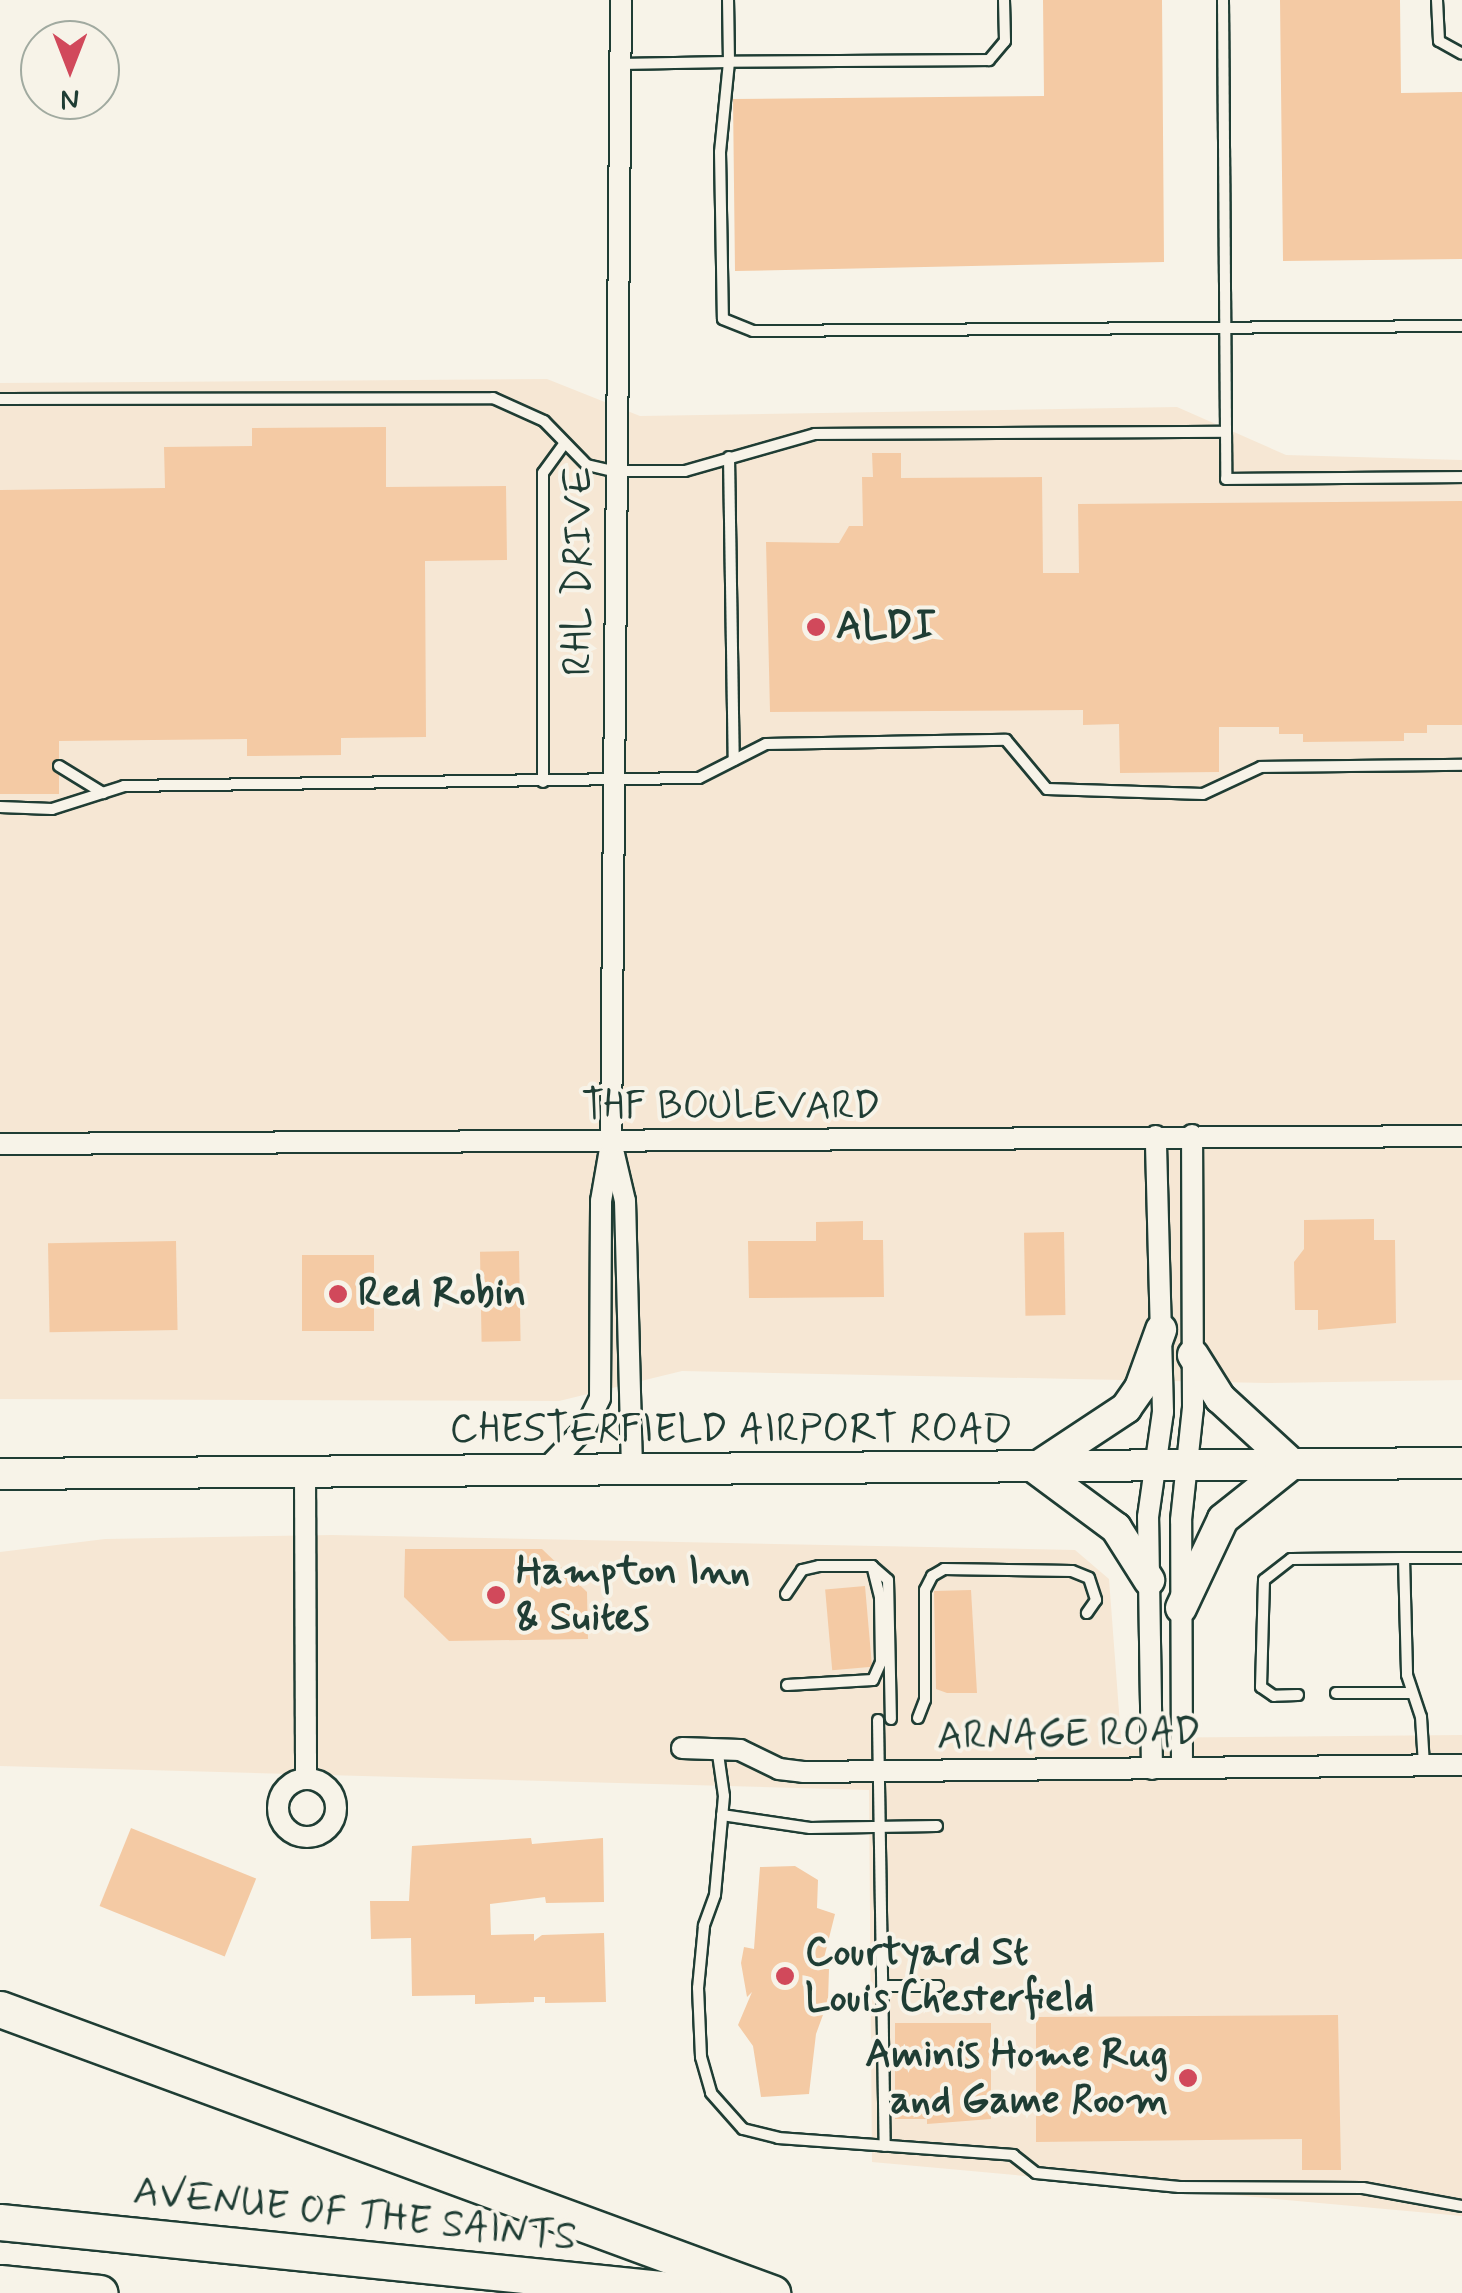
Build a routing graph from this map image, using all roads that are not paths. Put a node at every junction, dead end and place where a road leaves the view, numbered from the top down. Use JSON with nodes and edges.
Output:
{"nodes":[{"id":1,"x":621,"y":0,"type":"edge"},
{"id":2,"x":728,"y":0,"type":"edge"},
{"id":3,"x":1004,"y":0,"type":"edge"},
{"id":4,"x":1223,"y":0,"type":"edge"},
{"id":5,"x":1436,"y":0,"type":"edge"},
{"id":6,"x":1462,"y":54,"type":"edge"},
{"id":7,"x":728,"y":62,"type":"junction"},
{"id":8,"x":620,"y":64,"type":"junction"},
{"id":9,"x":1225,"y":326,"type":"junction"},
{"id":10,"x":1462,"y":326,"type":"edge"},
{"id":11,"x":0,"y":399,"type":"edge"},
{"id":12,"x":1226,"y":432,"type":"junction"},
{"id":13,"x":564,"y":444,"type":"junction"},
{"id":14,"x":729,"y":456,"type":"junction"},
{"id":15,"x":614,"y":471,"type":"junction"},
{"id":16,"x":1462,"y":477,"type":"edge"},
{"id":17,"x":734,"y":760,"type":"junction"},
{"id":18,"x":1462,"y":765,"type":"edge"},
{"id":19,"x":59,"y":766,"type":"dead end"},
{"id":20,"x":612,"y":781,"type":"junction"},
{"id":21,"x":543,"y":782,"type":"junction"},
{"id":22,"x":103,"y":793,"type":"junction"},
{"id":23,"x":0,"y":807,"type":"edge"},
{"id":24,"x":1192,"y":1135,"type":"junction"},
{"id":25,"x":1156,"y":1136,"type":"junction"},
{"id":26,"x":1462,"y":1136,"type":"edge"},
{"id":27,"x":611,"y":1143,"type":"junction"},
{"id":28,"x":0,"y":1144,"type":"edge"},
{"id":29,"x":1161,"y":1330,"type":"junction"},
{"id":30,"x":1193,"y":1354,"type":"junction"},
{"id":31,"x":1462,"y":1462,"type":"edge"},
{"id":32,"x":1188,"y":1464,"type":"junction"},
{"id":33,"x":1292,"y":1464,"type":"junction"},
{"id":34,"x":1155,"y":1466,"type":"junction"},
{"id":35,"x":1034,"y":1468,"type":"junction"},
{"id":36,"x":632,"y":1470,"type":"junction"},
{"id":37,"x":544,"y":1471,"type":"junction"},
{"id":38,"x":306,"y":1472,"type":"junction"},
{"id":39,"x":0,"y":1474,"type":"edge"},
{"id":40,"x":1404,"y":1558,"type":"junction"},
{"id":41,"x":1462,"y":1558,"type":"edge"},
{"id":42,"x":872,"y":1566,"type":"junction"},
{"id":43,"x":1149,"y":1580,"type":"junction"},
{"id":44,"x":786,"y":1594,"type":"dead end"},
{"id":45,"x":1181,"y":1608,"type":"junction"},
{"id":46,"x":1087,"y":1612,"type":"dead end"},
{"id":47,"x":787,"y":1684,"type":"dead end"},
{"id":48,"x":1336,"y":1693,"type":"dead end"},
{"id":49,"x":1410,"y":1694,"type":"junction"},
{"id":50,"x":1298,"y":1695,"type":"dead end"},
{"id":51,"x":918,"y":1718,"type":"dead end"},
{"id":52,"x":878,"y":1720,"type":"dead end"},
{"id":53,"x":891,"y":1720,"type":"dead end"},
{"id":54,"x":717,"y":1746,"type":"junction"},
{"id":55,"x":682,"y":1748,"type":"dead end"},
{"id":56,"x":1462,"y":1765,"type":"edge"},
{"id":57,"x":1424,"y":1766,"type":"junction"},
{"id":58,"x":1152,"y":1768,"type":"junction"},
{"id":59,"x":1182,"y":1768,"type":"junction"},
{"id":60,"x":880,"y":1772,"type":"junction"},
{"id":61,"x":306,"y":1778,"type":"dead end"},
{"id":62,"x":722,"y":1815,"type":"junction"},
{"id":63,"x":937,"y":1826,"type":"dead end"},
{"id":64,"x":881,"y":1827,"type":"junction"},
{"id":65,"x":883,"y":1986,"type":"junction"},
{"id":66,"x":938,"y":1986,"type":"dead end"},
{"id":67,"x":0,"y":2009,"type":"edge"},
{"id":68,"x":885,"y":2146,"type":"junction"},
{"id":69,"x":1462,"y":2206,"type":"edge"},
{"id":70,"x":0,"y":2222,"type":"edge"},
{"id":71,"x":0,"y":2283,"type":"edge"},
{"id":72,"x":100,"y":2293,"type":"edge"},
{"id":73,"x":702,"y":2293,"type":"edge"},
{"id":74,"x":772,"y":2293,"type":"edge"}],
"edges":[{"from":1,"to":8,"type":"street","name":"RHL DRIVE"},
{"from":2,"to":7,"type":"lane"},
{"from":3,"to":7,"type":"lane"},
{"from":4,"to":9,"type":"lane"},
{"from":5,"to":6,"type":"lane"},
{"from":7,"to":8,"type":"lane"},
{"from":7,"to":9,"type":"lane"},
{"from":8,"to":15,"type":"street","name":"RHL DRIVE"},
{"from":9,"to":10,"type":"lane"},
{"from":9,"to":12,"type":"lane"},
{"from":11,"to":13,"type":"lane"},
{"from":12,"to":14,"type":"lane"},
{"from":12,"to":16,"type":"lane"},
{"from":13,"to":15,"type":"lane"},
{"from":13,"to":21,"type":"lane"},
{"from":14,"to":15,"type":"lane"},
{"from":14,"to":17,"type":"lane"},
{"from":15,"to":20,"type":"street","name":"RHL DRIVE"},
{"from":17,"to":18,"type":"lane"},
{"from":17,"to":20,"type":"lane"},
{"from":19,"to":22,"type":"lane"},
{"from":20,"to":21,"type":"lane"},
{"from":20,"to":27,"type":"street","name":"RHL DRIVE"},
{"from":21,"to":22,"type":"lane"},
{"from":22,"to":23,"type":"lane"},
{"from":24,"to":25,"type":"street","name":"THF BOULEVARD"},
{"from":24,"to":26,"type":"street","name":"THF BOULEVARD"},
{"from":24,"to":30,"type":"street"},
{"from":25,"to":27,"type":"street","name":"THF BOULEVARD"},
{"from":25,"to":29,"type":"street"},
{"from":27,"to":28,"type":"street","name":"THF BOULEVARD"},
{"from":27,"to":36,"type":"street","name":"RHL DRIVE"},
{"from":27,"to":37,"type":"street","name":"RHL DRIVE"},
{"from":29,"to":34,"type":"street"},
{"from":29,"to":35,"type":"main road"},
{"from":30,"to":32,"type":"street"},
{"from":30,"to":33,"type":"main road"},
{"from":31,"to":33,"type":"main road","name":"CHESTERFIELD AIRPORT ROAD"},
{"from":32,"to":33,"type":"main road","name":"CHESTERFIELD AIRPORT ROAD"},
{"from":32,"to":34,"type":"main road","name":"CHESTERFIELD AIRPORT ROAD"},
{"from":32,"to":45,"type":"street"},
{"from":33,"to":45,"type":"main road"},
{"from":34,"to":35,"type":"main road","name":"CHESTERFIELD AIRPORT ROAD"},
{"from":34,"to":43,"type":"street"},
{"from":35,"to":36,"type":"main road","name":"CHESTERFIELD AIRPORT ROAD"},
{"from":35,"to":43,"type":"main road"},
{"from":36,"to":37,"type":"main road","name":"CHESTERFIELD AIRPORT ROAD"},
{"from":37,"to":38,"type":"main road","name":"CHESTERFIELD AIRPORT ROAD"},
{"from":38,"to":39,"type":"main road","name":"CHESTERFIELD AIRPORT ROAD"},
{"from":38,"to":61,"type":"street"},
{"from":40,"to":41,"type":"lane"},
{"from":40,"to":49,"type":"lane"},
{"from":40,"to":50,"type":"lane"},
{"from":42,"to":44,"type":"lane"},
{"from":42,"to":47,"type":"lane"},
{"from":42,"to":53,"type":"lane"},
{"from":43,"to":58,"type":"street"},
{"from":45,"to":59,"type":"street"},
{"from":46,"to":51,"type":"lane"},
{"from":48,"to":49,"type":"lane"},
{"from":49,"to":57,"type":"lane"},
{"from":52,"to":60,"type":"lane"},
{"from":54,"to":55,"type":"street","name":"ARNAGE ROAD"},
{"from":54,"to":60,"type":"street","name":"ARNAGE ROAD"},
{"from":54,"to":62,"type":"lane"},
{"from":56,"to":57,"type":"street","name":"ARNAGE ROAD"},
{"from":57,"to":59,"type":"street","name":"ARNAGE ROAD"},
{"from":58,"to":59,"type":"street","name":"ARNAGE ROAD"},
{"from":58,"to":60,"type":"street","name":"ARNAGE ROAD"},
{"from":60,"to":64,"type":"lane"},
{"from":62,"to":64,"type":"lane"},
{"from":62,"to":68,"type":"lane"},
{"from":63,"to":64,"type":"lane"},
{"from":64,"to":65,"type":"lane"},
{"from":65,"to":66,"type":"lane"},
{"from":65,"to":68,"type":"lane"},
{"from":67,"to":74,"type":"highway"},
{"from":68,"to":69,"type":"lane"},
{"from":70,"to":73,"type":"highway","name":"AVENUE OF THE SAINTS"},
{"from":71,"to":72,"type":"highway"}]}
